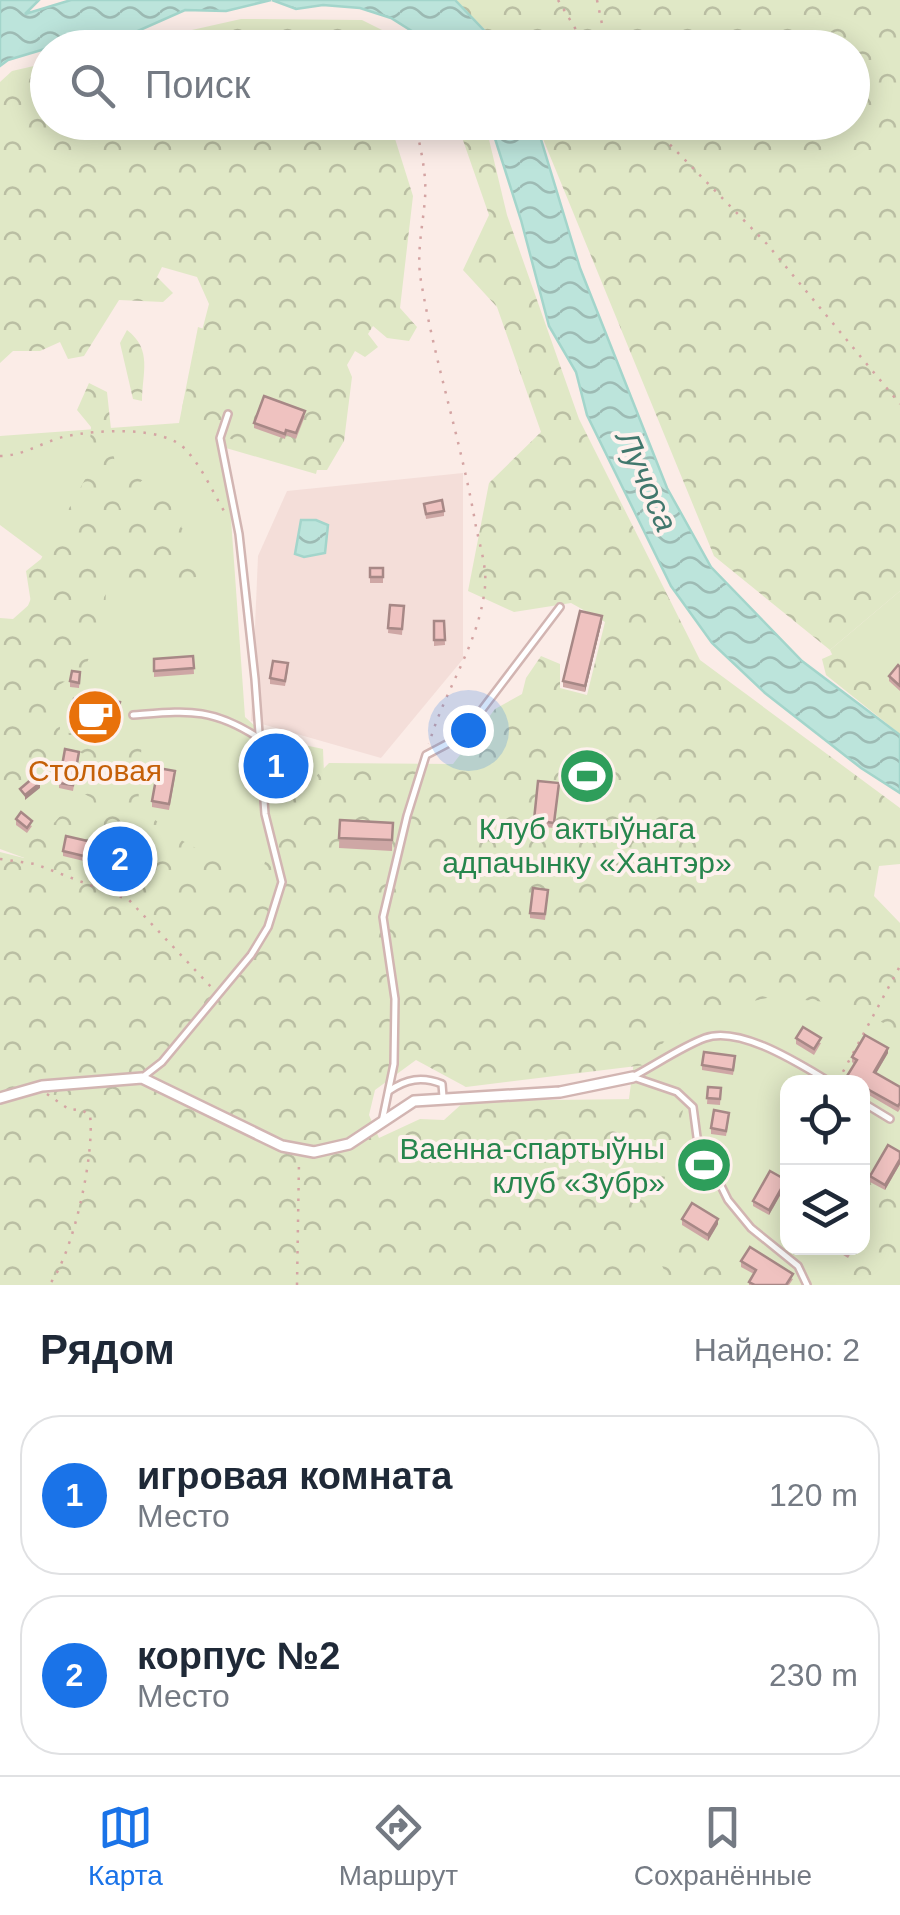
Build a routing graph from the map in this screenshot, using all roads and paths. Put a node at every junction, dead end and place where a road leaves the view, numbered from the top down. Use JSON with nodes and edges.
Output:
{"nodes":[{"id":1,"x":558,"y":0,"type":"edge"},
{"id":2,"x":596,"y":0,"type":"edge"},
{"id":3,"x":576,"y":30,"type":"edge"},
{"id":4,"x":603,"y":30,"type":"edge"},
{"id":5,"x":418,"y":140,"type":"edge"},
{"id":6,"x":666,"y":140,"type":"edge"},
{"id":7,"x":900,"y":404,"type":"edge"},
{"id":8,"x":228,"y":414,"type":"dead end"},
{"id":9,"x":0,"y":456,"type":"edge"},
{"id":10,"x":239,"y":534,"type":"junction"},
{"id":11,"x":560,"y":608,"type":"dead end"},
{"id":12,"x":133,"y":715,"type":"dead end"},
{"id":13,"x":259,"y":738,"type":"junction"},
{"id":14,"x":426,"y":756,"type":"junction"},
{"id":15,"x":0,"y":859,"type":"edge"},
{"id":16,"x":900,"y":966,"type":"edge"},
{"id":17,"x":219,"y":995,"type":"junction"},
{"id":18,"x":822,"y":1075,"type":"edge"},
{"id":19,"x":838,"y":1075,"type":"edge"},
{"id":20,"x":633,"y":1077,"type":"junction"},
{"id":21,"x":142,"y":1078,"type":"junction"},
{"id":22,"x":42,"y":1086,"type":"junction"},
{"id":23,"x":389,"y":1091,"type":"junction"},
{"id":24,"x":444,"y":1097,"type":"junction"},
{"id":25,"x":0,"y":1098,"type":"edge"},
{"id":26,"x":870,"y":1107,"type":"edge"},
{"id":27,"x":890,"y":1119,"type":"dead end"},
{"id":28,"x":382,"y":1123,"type":"junction"},
{"id":29,"x":299,"y":1149,"type":"junction"},
{"id":30,"x":59,"y":1272,"type":"junction"},
{"id":31,"x":48,"y":1285,"type":"edge"},
{"id":32,"x":56,"y":1285,"type":"edge"},
{"id":33,"x":298,"y":1285,"type":"edge"},
{"id":34,"x":806,"y":1285,"type":"edge"}],
"edges":[{"from":1,"to":3,"type":"path"},
{"from":2,"to":4,"type":"path"},
{"from":5,"to":14,"type":"path"},
{"from":6,"to":7,"type":"path"},
{"from":8,"to":10,"type":"lane"},
{"from":9,"to":10,"type":"path"},
{"from":10,"to":13,"type":"lane"},
{"from":11,"to":14,"type":"lane"},
{"from":12,"to":13,"type":"lane"},
{"from":13,"to":17,"type":"lane"},
{"from":14,"to":23,"type":"lane"},
{"from":15,"to":17,"type":"path"},
{"from":16,"to":19,"type":"path"},
{"from":17,"to":21,"type":"lane"},
{"from":18,"to":20,"type":"lane"},
{"from":20,"to":24,"type":"street"},
{"from":20,"to":34,"type":"lane"},
{"from":21,"to":22,"type":"street"},
{"from":21,"to":29,"type":"street"},
{"from":22,"to":25,"type":"street"},
{"from":22,"to":30,"type":"path"},
{"from":23,"to":24,"type":"lane"},
{"from":23,"to":28,"type":"lane"},
{"from":24,"to":28,"type":"street"},
{"from":26,"to":27,"type":"lane"},
{"from":28,"to":29,"type":"street"},
{"from":29,"to":33,"type":"path"},
{"from":30,"to":31,"type":"path"},
{"from":30,"to":32,"type":"path"}]}
